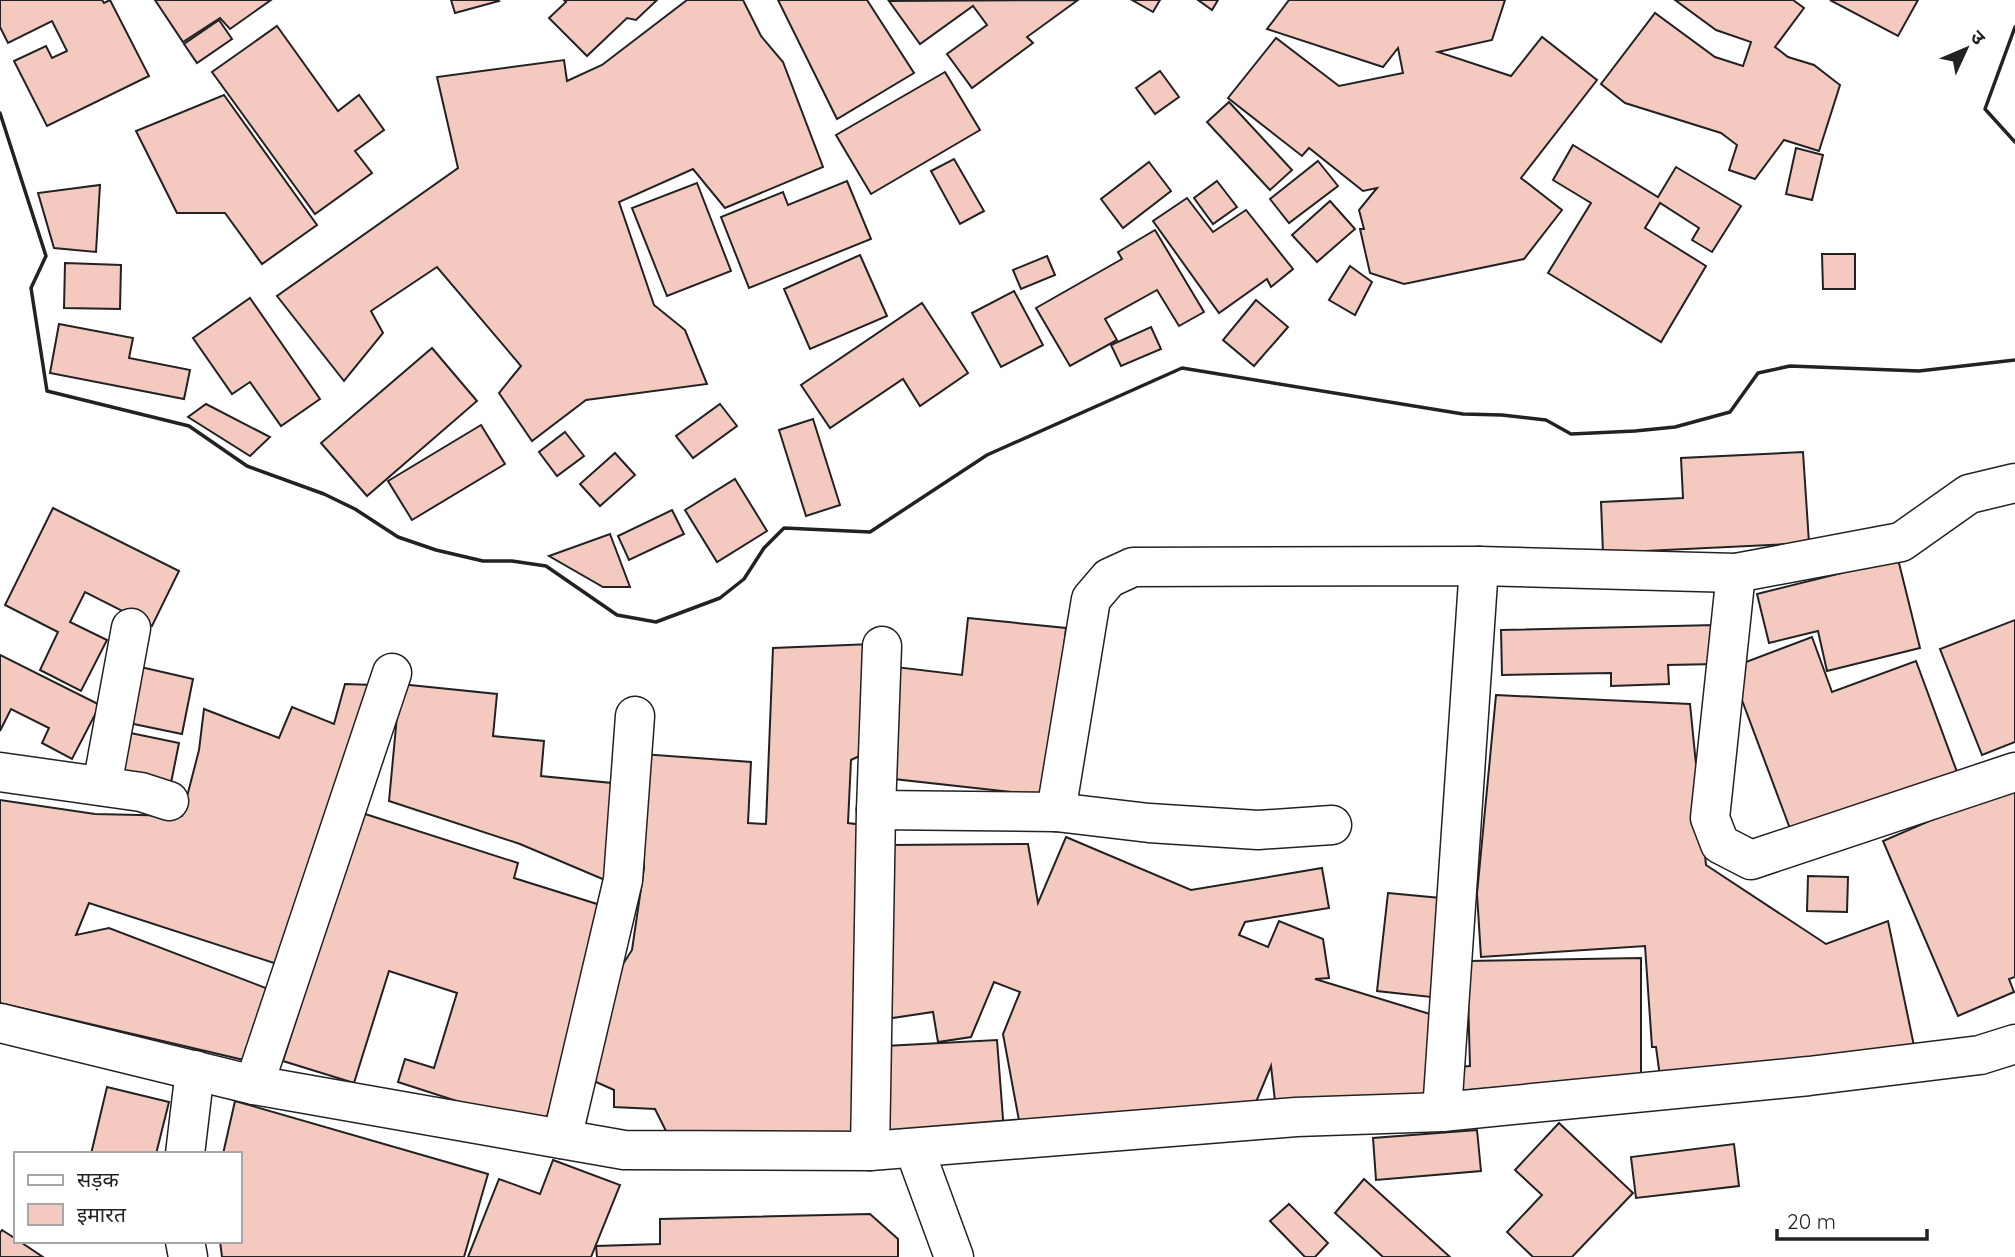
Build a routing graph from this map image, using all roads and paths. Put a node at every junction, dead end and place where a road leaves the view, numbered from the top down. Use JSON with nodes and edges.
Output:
{"nodes":[{"id":1,"x":2015,"y":483,"type":"edge"},
{"id":2,"x":1479,"y":566,"type":"junction"},
{"id":3,"x":1736,"y":573,"type":"junction"},
{"id":4,"x":131,"y":628,"type":"dead end"},
{"id":5,"x":882,"y":646,"type":"dead end"},
{"id":6,"x":393,"y":673,"type":"dead end"},
{"id":7,"x":635,"y":716,"type":"dead end"},
{"id":8,"x":0,"y":772,"type":"edge"},
{"id":9,"x":2015,"y":772,"type":"edge"},
{"id":10,"x":102,"y":786,"type":"junction"},
{"id":11,"x":169,"y":801,"type":"dead end"},
{"id":12,"x":876,"y":810,"type":"junction"},
{"id":13,"x":1056,"y":812,"type":"junction"},
{"id":14,"x":1332,"y":825,"type":"dead end"},
{"id":15,"x":0,"y":1023,"type":"edge"},
{"id":16,"x":2015,"y":1044,"type":"edge"},
{"id":17,"x":195,"y":1070,"type":"junction"},
{"id":18,"x":254,"y":1085,"type":"junction"},
{"id":19,"x":1442,"y":1112,"type":"junction"},
{"id":20,"x":562,"y":1139,"type":"junction"},
{"id":21,"x":914,"y":1148,"type":"junction"},
{"id":22,"x":870,"y":1151,"type":"junction"},
{"id":23,"x":185,"y":1152,"type":"edge"},
{"id":24,"x":954,"y":1257,"type":"edge"}],
"edges":[{"from":1,"to":3,"type":"street"},
{"from":2,"to":3,"type":"street"},
{"from":2,"to":13,"type":"street"},
{"from":2,"to":19,"type":"street"},
{"from":3,"to":9,"type":"street"},
{"from":4,"to":10,"type":"street"},
{"from":5,"to":12,"type":"street"},
{"from":6,"to":18,"type":"street"},
{"from":7,"to":20,"type":"street"},
{"from":8,"to":10,"type":"street"},
{"from":10,"to":11,"type":"street"},
{"from":12,"to":13,"type":"street"},
{"from":12,"to":22,"type":"street"},
{"from":13,"to":14,"type":"street"},
{"from":15,"to":17,"type":"street"},
{"from":16,"to":19,"type":"street"},
{"from":17,"to":18,"type":"street"},
{"from":17,"to":23,"type":"street"},
{"from":18,"to":20,"type":"street"},
{"from":19,"to":21,"type":"street"},
{"from":20,"to":22,"type":"street"},
{"from":21,"to":22,"type":"street"},
{"from":21,"to":24,"type":"street"}]}
